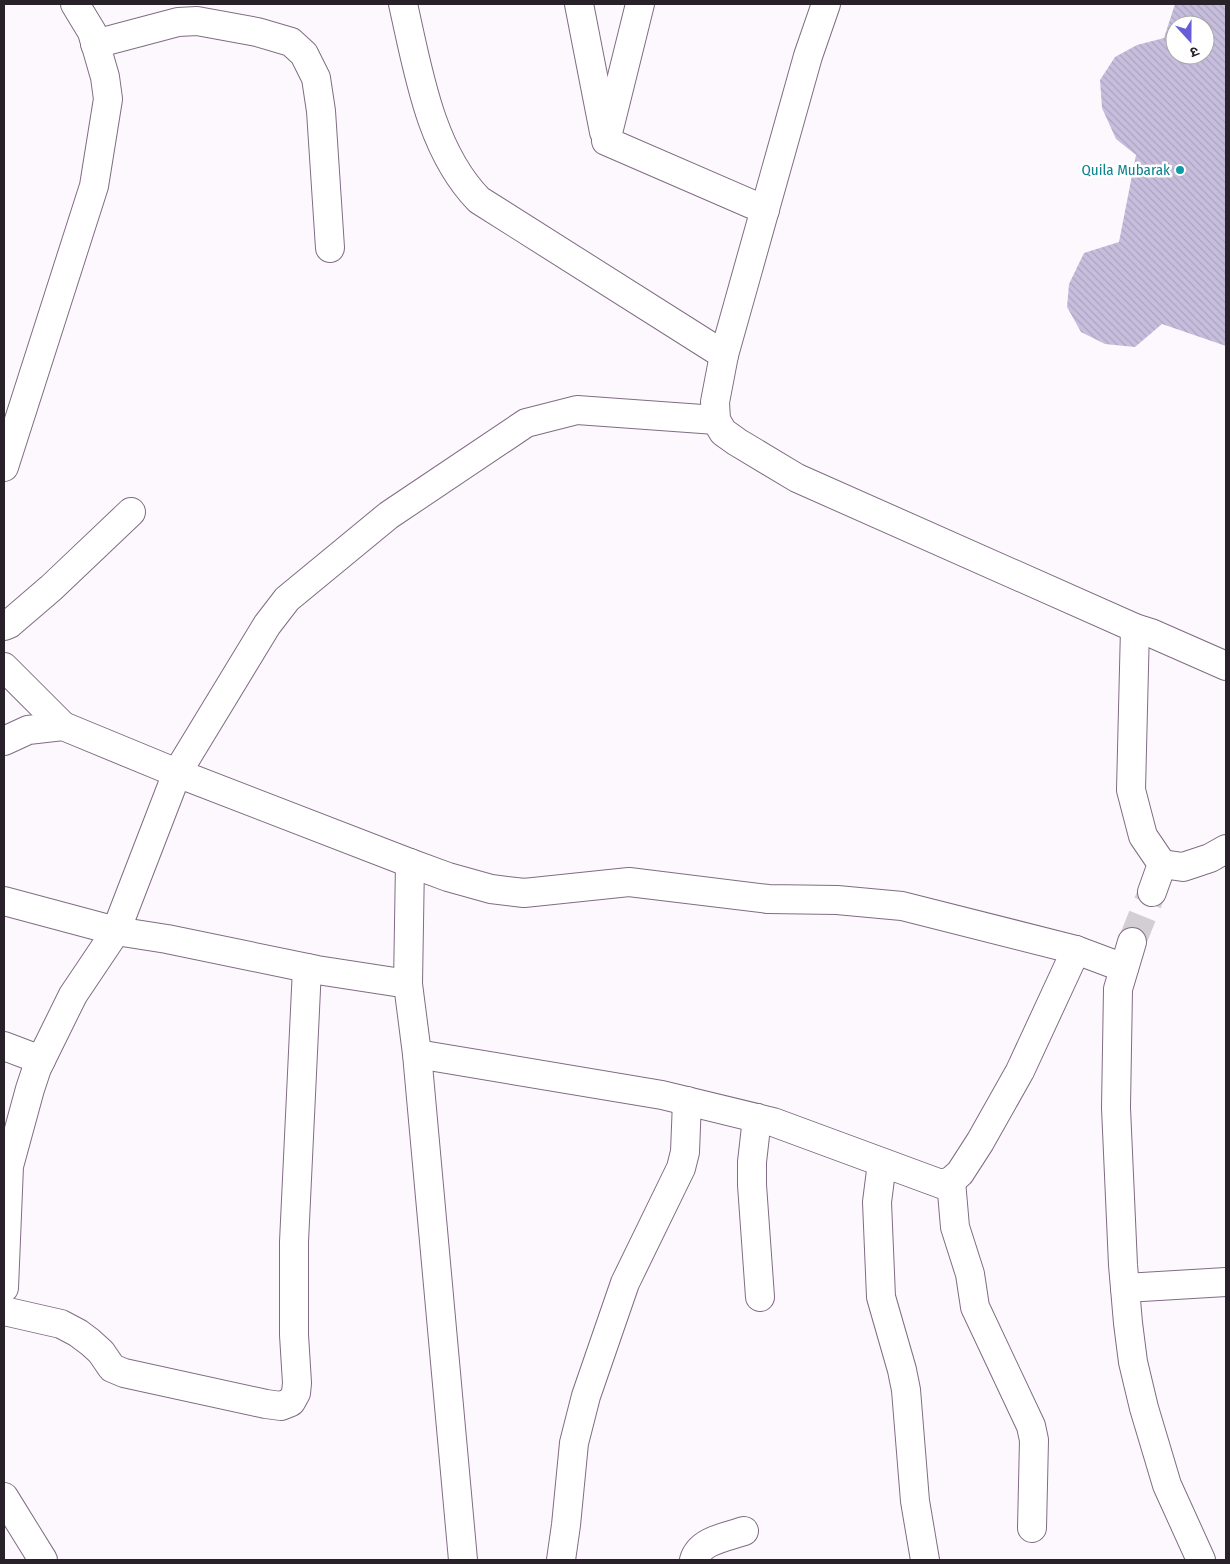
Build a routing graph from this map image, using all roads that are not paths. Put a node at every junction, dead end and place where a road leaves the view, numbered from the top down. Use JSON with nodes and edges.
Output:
{"nodes":[{"id":1,"x":75,"y":4,"type":"edge"},
{"id":2,"x":403,"y":4,"type":"edge"},
{"id":3,"x":579,"y":4,"type":"edge"},
{"id":4,"x":640,"y":4,"type":"edge"},
{"id":5,"x":826,"y":4,"type":"edge"},
{"id":6,"x":95,"y":44,"type":"junction"},
{"id":7,"x":606,"y":141,"type":"junction"},
{"id":8,"x":765,"y":210,"type":"junction"},
{"id":9,"x":330,"y":248,"type":"dead end"},
{"id":10,"x":724,"y":354,"type":"junction"},
{"id":11,"x":716,"y":420,"type":"junction"},
{"id":12,"x":5,"y":460,"type":"edge"},
{"id":13,"x":131,"y":512,"type":"dead end"},
{"id":14,"x":4,"y":626,"type":"edge"},
{"id":15,"x":1135,"y":628,"type":"junction"},
{"id":16,"x":1226,"y":666,"type":"edge"},
{"id":17,"x":4,"y":667,"type":"edge"},
{"id":18,"x":63,"y":726,"type":"junction"},
{"id":19,"x":4,"y":741,"type":"edge"},
{"id":20,"x":177,"y":773,"type":"junction"},
{"id":21,"x":1226,"y":849,"type":"edge"},
{"id":22,"x":410,"y":863,"type":"junction"},
{"id":23,"x":1162,"y":864,"type":"junction"},
{"id":24,"x":1152,"y":892,"type":"tunnel mouth"},
{"id":25,"x":4,"y":900,"type":"edge"},
{"id":26,"x":116,"y":931,"type":"junction"},
{"id":27,"x":1132,"y":942,"type":"tunnel mouth"},
{"id":28,"x":1076,"y":950,"type":"junction"},
{"id":29,"x":307,"y":968,"type":"junction"},
{"id":30,"x":1124,"y":968,"type":"junction"},
{"id":31,"x":408,"y":984,"type":"junction"},
{"id":32,"x":4,"y":1046,"type":"edge"},
{"id":33,"x":417,"y":1054,"type":"junction"},
{"id":34,"x":41,"y":1060,"type":"junction"},
{"id":35,"x":687,"y":1101,"type":"junction"},
{"id":36,"x":757,"y":1118,"type":"junction"},
{"id":37,"x":882,"y":1163,"type":"junction"},
{"id":38,"x":951,"y":1181,"type":"junction"},
{"id":39,"x":1226,"y":1282,"type":"edge"},
{"id":40,"x":4,"y":1288,"type":"edge"},
{"id":41,"x":1125,"y":1288,"type":"junction"},
{"id":42,"x":760,"y":1297,"type":"dead end"},
{"id":43,"x":4,"y":1310,"type":"edge"},
{"id":44,"x":4,"y":1497,"type":"edge"},
{"id":45,"x":1032,"y":1528,"type":"dead end"},
{"id":46,"x":744,"y":1531,"type":"dead end"},
{"id":47,"x":43,"y":1560,"type":"edge"},
{"id":48,"x":463,"y":1560,"type":"edge"},
{"id":49,"x":561,"y":1560,"type":"edge"},
{"id":50,"x":694,"y":1560,"type":"edge"},
{"id":51,"x":925,"y":1560,"type":"edge"},
{"id":52,"x":1201,"y":1560,"type":"edge"}],
"edges":[{"from":1,"to":6,"type":"street"},
{"from":2,"to":10,"type":"street"},
{"from":3,"to":7,"type":"street"},
{"from":4,"to":7,"type":"street"},
{"from":5,"to":8,"type":"street"},
{"from":6,"to":9,"type":"street"},
{"from":6,"to":12,"type":"street"},
{"from":7,"to":8,"type":"street"},
{"from":8,"to":10,"type":"street"},
{"from":10,"to":11,"type":"street"},
{"from":11,"to":15,"type":"street"},
{"from":11,"to":20,"type":"street"},
{"from":13,"to":14,"type":"street"},
{"from":15,"to":16,"type":"street"},
{"from":15,"to":23,"type":"street"},
{"from":17,"to":18,"type":"street"},
{"from":18,"to":19,"type":"street"},
{"from":18,"to":20,"type":"street"},
{"from":20,"to":22,"type":"street"},
{"from":20,"to":26,"type":"street"},
{"from":21,"to":23,"type":"street"},
{"from":22,"to":28,"type":"street"},
{"from":22,"to":31,"type":"street"},
{"from":23,"to":24,"type":"street"},
{"from":25,"to":26,"type":"street"},
{"from":26,"to":29,"type":"street"},
{"from":26,"to":34,"type":"street"},
{"from":27,"to":30,"type":"street"},
{"from":28,"to":30,"type":"street"},
{"from":28,"to":38,"type":"street"},
{"from":29,"to":31,"type":"street"},
{"from":29,"to":43,"type":"street"},
{"from":30,"to":41,"type":"street"},
{"from":31,"to":33,"type":"street"},
{"from":32,"to":34,"type":"street"},
{"from":33,"to":35,"type":"street"},
{"from":33,"to":48,"type":"street"},
{"from":34,"to":40,"type":"street"},
{"from":35,"to":36,"type":"street"},
{"from":35,"to":49,"type":"street"},
{"from":36,"to":37,"type":"street"},
{"from":36,"to":42,"type":"street"},
{"from":37,"to":38,"type":"street"},
{"from":37,"to":51,"type":"street"},
{"from":38,"to":45,"type":"street"},
{"from":39,"to":41,"type":"street"},
{"from":41,"to":52,"type":"street"},
{"from":44,"to":47,"type":"street"},
{"from":46,"to":50,"type":"street"}]}
